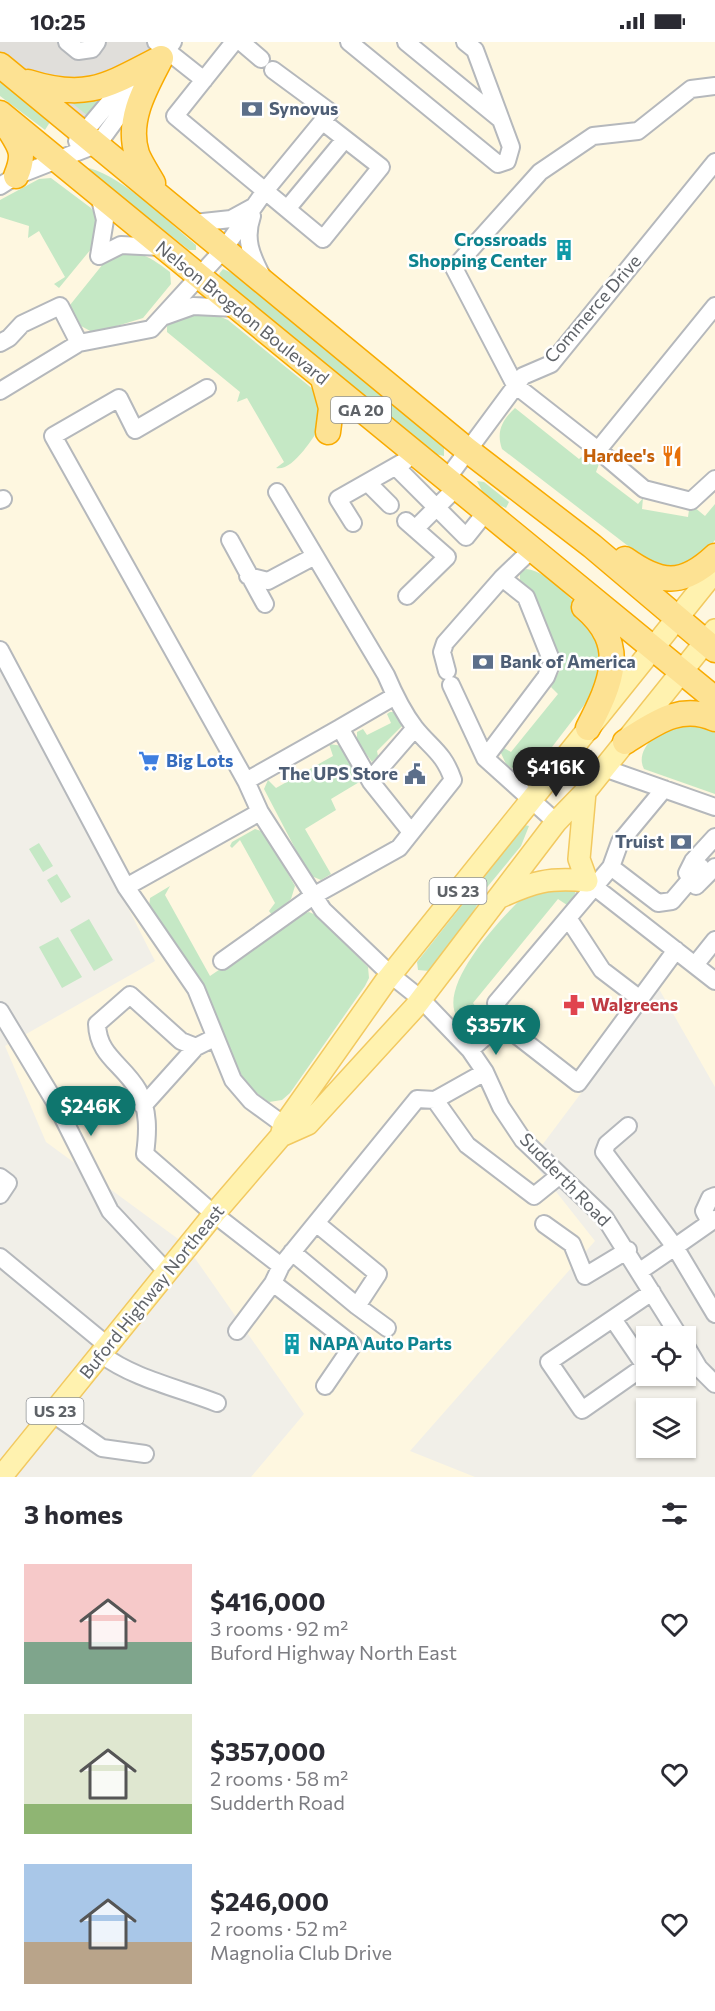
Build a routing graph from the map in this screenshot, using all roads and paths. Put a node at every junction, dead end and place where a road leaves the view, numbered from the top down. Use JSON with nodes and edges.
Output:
{"nodes":[{"id":1,"x":67,"y":42,"type":"edge"},
{"id":2,"x":97,"y":42,"type":"edge"},
{"id":3,"x":234,"y":42,"type":"edge"},
{"id":4,"x":241,"y":42,"type":"edge"},
{"id":5,"x":350,"y":42,"type":"edge"},
{"id":6,"x":406,"y":42,"type":"edge"},
{"id":7,"x":465,"y":42,"type":"edge"},
{"id":8,"x":164,"y":48,"type":"edge"},
{"id":9,"x":8,"y":72,"type":"edge"},
{"id":10,"x":204,"y":80,"type":"junction"},
{"id":11,"x":715,"y":86,"type":"edge"},
{"id":12,"x":0,"y":113,"type":"edge"},
{"id":13,"x":501,"y":120,"type":"junction"},
{"id":14,"x":322,"y":122,"type":"junction"},
{"id":15,"x":91,"y":139,"type":"junction"},
{"id":16,"x":345,"y":139,"type":"junction"},
{"id":17,"x":56,"y":161,"type":"junction"},
{"id":18,"x":715,"y":162,"type":"edge"},
{"id":19,"x":8,"y":181,"type":"edge"},
{"id":20,"x":99,"y":195,"type":"junction"},
{"id":21,"x":160,"y":196,"type":"junction"},
{"id":22,"x":261,"y":198,"type":"junction"},
{"id":23,"x":287,"y":209,"type":"junction"},
{"id":24,"x":194,"y":223,"type":"junction"},
{"id":25,"x":160,"y":247,"type":"junction"},
{"id":26,"x":224,"y":249,"type":"junction"},
{"id":27,"x":199,"y":278,"type":"junction"},
{"id":28,"x":267,"y":285,"type":"junction"},
{"id":29,"x":715,"y":306,"type":"edge"},
{"id":30,"x":236,"y":308,"type":"junction"},
{"id":31,"x":162,"y":318,"type":"junction"},
{"id":32,"x":0,"y":343,"type":"edge"},
{"id":33,"x":79,"y":343,"type":"junction"},
{"id":34,"x":323,"y":379,"type":"junction"},
{"id":35,"x":515,"y":386,"type":"junction"},
{"id":36,"x":207,"y":388,"type":"dead end"},
{"id":37,"x":0,"y":391,"type":"edge"},
{"id":38,"x":374,"y":420,"type":"junction"},
{"id":39,"x":466,"y":449,"type":"junction"},
{"id":40,"x":598,"y":450,"type":"junction"},
{"id":41,"x":406,"y":461,"type":"junction"},
{"id":42,"x":715,"y":479,"type":"edge"},
{"id":43,"x":368,"y":483,"type":"junction"},
{"id":44,"x":451,"y":484,"type":"junction"},
{"id":45,"x":277,"y":492,"type":"dead end"},
{"id":46,"x":390,"y":505,"type":"dead end"},
{"id":47,"x":437,"y":508,"type":"junction"},
{"id":48,"x":486,"y":512,"type":"junction"},
{"id":49,"x":353,"y":523,"type":"dead end"},
{"id":50,"x":466,"y":537,"type":"junction"},
{"id":51,"x":230,"y":540,"type":"dead end"},
{"id":52,"x":592,"y":546,"type":"junction"},
{"id":53,"x":525,"y":548,"type":"junction"},
{"id":54,"x":315,"y":556,"type":"junction"},
{"id":55,"x":715,"y":556,"type":"edge"},
{"id":56,"x":447,"y":557,"type":"junction"},
{"id":57,"x":715,"y":571,"type":"edge"},
{"id":58,"x":248,"y":576,"type":"junction"},
{"id":59,"x":502,"y":578,"type":"junction"},
{"id":60,"x":407,"y":596,"type":"dead end"},
{"id":61,"x":265,"y":604,"type":"dead end"},
{"id":62,"x":675,"y":618,"type":"junction"},
{"id":63,"x":712,"y":641,"type":"edge"},
{"id":64,"x":652,"y":647,"type":"junction"},
{"id":65,"x":0,"y":650,"type":"edge"},
{"id":66,"x":681,"y":671,"type":"junction"},
{"id":67,"x":395,"y":696,"type":"junction"},
{"id":68,"x":715,"y":699,"type":"edge"},
{"id":69,"x":715,"y":719,"type":"edge"},
{"id":70,"x":340,"y":728,"type":"junction"},
{"id":71,"x":415,"y":728,"type":"junction"},
{"id":72,"x":588,"y":728,"type":"junction"},
{"id":73,"x":625,"y":742,"type":"junction"},
{"id":74,"x":485,"y":758,"type":"junction"},
{"id":75,"x":604,"y":768,"type":"junction"},
{"id":76,"x":370,"y":780,"type":"junction"},
{"id":77,"x":246,"y":781,"type":"junction"},
{"id":78,"x":664,"y":789,"type":"junction"},
{"id":79,"x":585,"y":792,"type":"junction"},
{"id":80,"x":532,"y":800,"type":"junction"},
{"id":81,"x":715,"y":807,"type":"edge"},
{"id":82,"x":260,"y":812,"type":"junction"},
{"id":83,"x":556,"y":822,"type":"junction"},
{"id":84,"x":411,"y":832,"type":"junction"},
{"id":85,"x":715,"y":837,"type":"edge"},
{"id":86,"x":710,"y":860,"type":"tunnel mouth"},
{"id":87,"x":612,"y":867,"type":"junction"},
{"id":88,"x":591,"y":884,"type":"junction"},
{"id":89,"x":126,"y":887,"type":"junction"},
{"id":90,"x":313,"y":896,"type":"junction"},
{"id":91,"x":495,"y":900,"type":"junction"},
{"id":92,"x":672,"y":901,"type":"junction"},
{"id":93,"x":568,"y":918,"type":"junction"},
{"id":94,"x":715,"y":940,"type":"edge"},
{"id":95,"x":676,"y":950,"type":"junction"},
{"id":96,"x":222,"y":961,"type":"dead end"},
{"id":97,"x":695,"y":965,"type":"junction"},
{"id":98,"x":388,"y":979,"type":"junction"},
{"id":99,"x":715,"y":981,"type":"edge"},
{"id":100,"x":421,"y":999,"type":"junction"},
{"id":101,"x":640,"y":999,"type":"junction"},
{"id":102,"x":0,"y":1011,"type":"edge"},
{"id":103,"x":501,"y":1023,"type":"junction"},
{"id":104,"x":214,"y":1038,"type":"junction"},
{"id":105,"x":196,"y":1047,"type":"junction"},
{"id":106,"x":470,"y":1050,"type":"junction"},
{"id":107,"x":485,"y":1072,"type":"junction"},
{"id":108,"x":435,"y":1100,"type":"junction"},
{"id":109,"x":143,"y":1106,"type":"junction"},
{"id":110,"x":628,"y":1126,"type":"dead end"},
{"id":111,"x":283,"y":1131,"type":"junction"},
{"id":112,"x":560,"y":1175,"type":"junction"},
{"id":113,"x":0,"y":1177,"type":"edge"},
{"id":114,"x":0,"y":1195,"type":"edge"},
{"id":115,"x":715,"y":1196,"type":"edge"},
{"id":116,"x":214,"y":1214,"type":"junction"},
{"id":117,"x":713,"y":1220,"type":"edge"},
{"id":118,"x":316,"y":1223,"type":"junction"},
{"id":119,"x":543,"y":1224,"type":"dead end"},
{"id":120,"x":675,"y":1246,"type":"junction"},
{"id":121,"x":628,"y":1250,"type":"junction"},
{"id":122,"x":292,"y":1252,"type":"junction"},
{"id":123,"x":0,"y":1257,"type":"edge"},
{"id":124,"x":281,"y":1266,"type":"junction"},
{"id":125,"x":640,"y":1271,"type":"junction"},
{"id":126,"x":167,"y":1272,"type":"junction"},
{"id":127,"x":273,"y":1283,"type":"junction"},
{"id":128,"x":652,"y":1292,"type":"junction"},
{"id":129,"x":357,"y":1306,"type":"junction"},
{"id":130,"x":715,"y":1314,"type":"edge"},
{"id":131,"x":613,"y":1318,"type":"junction"},
{"id":132,"x":674,"y":1326,"type":"edge"},
{"id":133,"x":387,"y":1328,"type":"dead end"},
{"id":134,"x":237,"y":1331,"type":"dead end"},
{"id":135,"x":104,"y":1350,"type":"junction"},
{"id":136,"x":696,"y":1363,"type":"edge"},
{"id":137,"x":715,"y":1384,"type":"edge"},
{"id":138,"x":325,"y":1386,"type":"dead end"},
{"id":139,"x":217,"y":1404,"type":"dead end"},
{"id":140,"x":53,"y":1414,"type":"junction"},
{"id":141,"x":144,"y":1454,"type":"dead end"},
{"id":142,"x":1,"y":1477,"type":"edge"}],
"edges":[{"from":1,"to":2,"type":"street"},
{"from":3,"to":10,"type":"street"},
{"from":4,"to":14,"type":"street"},
{"from":5,"to":13,"type":"street"},
{"from":6,"to":13,"type":"street"},
{"from":7,"to":13,"type":"street"},
{"from":8,"to":9,"type":"highway"},
{"from":8,"to":10,"type":"street"},
{"from":8,"to":15,"type":"street"},
{"from":8,"to":21,"type":"highway"},
{"from":9,"to":15,"type":"highway","name":"Nelson Brogdon Boulevard","number":"GA 20"},
{"from":10,"to":22,"type":"street"},
{"from":11,"to":35,"type":"street"},
{"from":12,"to":17,"type":"highway","name":"Nelson Brogdon Boulevard","number":"GA 20"},
{"from":12,"to":19,"type":"highway"},
{"from":14,"to":16,"type":"street"},
{"from":14,"to":22,"type":"street"},
{"from":15,"to":17,"type":"street"},
{"from":15,"to":21,"type":"highway","name":"Nelson Brogdon Boulevard","number":"GA 20"},
{"from":16,"to":23,"type":"street"},
{"from":16,"to":23,"type":"street"},
{"from":17,"to":19,"type":"street"},
{"from":17,"to":20,"type":"highway","name":"Nelson Brogdon Boulevard","number":"GA 20"},
{"from":18,"to":35,"type":"street","name":"Commerce Drive"},
{"from":20,"to":25,"type":"highway","name":"Nelson Brogdon Boulevard","number":"GA 20"},
{"from":20,"to":25,"type":"street"},
{"from":21,"to":24,"type":"highway","name":"Nelson Brogdon Boulevard","number":"GA 20"},
{"from":22,"to":23,"type":"street"},
{"from":22,"to":24,"type":"street"},
{"from":22,"to":26,"type":"street"},
{"from":22,"to":28,"type":"street"},
{"from":24,"to":26,"type":"highway","name":"Nelson Brogdon Boulevard","number":"GA 20"},
{"from":25,"to":27,"type":"highway","name":"Nelson Brogdon Boulevard","number":"GA 20"},
{"from":26,"to":27,"type":"street"},
{"from":26,"to":28,"type":"highway","name":"Nelson Brogdon Boulevard","number":"GA 20"},
{"from":27,"to":30,"type":"highway","name":"Nelson Brogdon Boulevard","number":"GA 20"},
{"from":27,"to":31,"type":"street"},
{"from":28,"to":39,"type":"highway","name":"Nelson Brogdon Boulevard","number":"GA 20"},
{"from":29,"to":40,"type":"street"},
{"from":30,"to":31,"type":"street"},
{"from":30,"to":34,"type":"highway","name":"Nelson Brogdon Boulevard","number":"GA 20"},
{"from":31,"to":33,"type":"street"},
{"from":32,"to":33,"type":"street"},
{"from":33,"to":37,"type":"street"},
{"from":34,"to":38,"type":"highway","name":"Nelson Brogdon Boulevard","number":"GA 20"},
{"from":34,"to":38,"type":"highway"},
{"from":35,"to":39,"type":"street","name":"Commerce Drive"},
{"from":35,"to":40,"type":"street"},
{"from":36,"to":77,"type":"street","name":"Sudderth Road"},
{"from":38,"to":41,"type":"highway","name":"Nelson Brogdon Boulevard","number":"GA 20"},
{"from":39,"to":44,"type":"street","name":"Commerce Drive"},
{"from":39,"to":52,"type":"highway","name":"Nelson Brogdon Boulevard","number":"GA 20"},
{"from":40,"to":42,"type":"street"},
{"from":41,"to":43,"type":"street"},
{"from":41,"to":44,"type":"highway","name":"Nelson Brogdon Boulevard","number":"GA 20"},
{"from":41,"to":47,"type":"street"},
{"from":43,"to":46,"type":"street"},
{"from":43,"to":49,"type":"street"},
{"from":44,"to":47,"type":"street","name":"Commerce Drive"},
{"from":44,"to":48,"type":"highway","name":"Nelson Brogdon Boulevard","number":"GA 20"},
{"from":45,"to":54,"type":"street"},
{"from":47,"to":50,"type":"street"},
{"from":47,"to":56,"type":"street","name":"Commerce Drive"},
{"from":48,"to":50,"type":"street"},
{"from":48,"to":53,"type":"highway","name":"Nelson Brogdon Boulevard","number":"GA 20"},
{"from":50,"to":56,"type":"street"},
{"from":51,"to":58,"type":"street"},
{"from":52,"to":55,"type":"highway"},
{"from":52,"to":62,"type":"highway","name":"Nelson Brogdon Boulevard","number":"GA 20"},
{"from":53,"to":59,"type":"street"},
{"from":53,"to":64,"type":"highway","name":"Nelson Brogdon Boulevard","number":"GA 20"},
{"from":53,"to":72,"type":"highway"},
{"from":54,"to":58,"type":"street"},
{"from":54,"to":67,"type":"street"},
{"from":56,"to":60,"type":"street"},
{"from":57,"to":62,"type":"main road"},
{"from":58,"to":61,"type":"street"},
{"from":59,"to":74,"type":"street"},
{"from":59,"to":74,"type":"street"},
{"from":62,"to":63,"type":"highway","name":"Nelson Brogdon Boulevard"},
{"from":62,"to":64,"type":"main road","number":"US 23"},
{"from":63,"to":66,"type":"main road"},
{"from":64,"to":66,"type":"highway","name":"Nelson Brogdon Boulevard","number":"GA 20"},
{"from":64,"to":72,"type":"main road","number":"US 23"},
{"from":65,"to":89,"type":"street"},
{"from":66,"to":68,"type":"highway","name":"Nelson Brogdon Boulevard"},
{"from":66,"to":73,"type":"main road","number":"US 23"},
{"from":67,"to":70,"type":"street"},
{"from":67,"to":71,"type":"street"},
{"from":69,"to":73,"type":"highway"},
{"from":70,"to":76,"type":"street"},
{"from":70,"to":77,"type":"street"},
{"from":71,"to":76,"type":"street"},
{"from":71,"to":84,"type":"street"},
{"from":72,"to":80,"type":"main road","number":"US 23"},
{"from":73,"to":75,"type":"main road","number":"US 23"},
{"from":74,"to":80,"type":"street"},
{"from":75,"to":78,"type":"street"},
{"from":75,"to":79,"type":"main road","number":"US 23"},
{"from":76,"to":84,"type":"street"},
{"from":77,"to":82,"type":"street","name":"Sudderth Road"},
{"from":78,"to":81,"type":"street"},
{"from":78,"to":87,"type":"street"},
{"from":79,"to":83,"type":"main road","number":"US 23"},
{"from":79,"to":88,"type":"main road"},
{"from":80,"to":83,"type":"street"},
{"from":80,"to":98,"type":"main road","number":"US 23"},
{"from":82,"to":89,"type":"street"},
{"from":82,"to":90,"type":"street","name":"Sudderth Road"},
{"from":83,"to":91,"type":"main road","number":"US 23"},
{"from":84,"to":90,"type":"street"},
{"from":85,"to":92,"type":"street"},
{"from":86,"to":92,"type":"street"},
{"from":87,"to":88,"type":"street"},
{"from":87,"to":92,"type":"street"},
{"from":88,"to":91,"type":"main road"},
{"from":88,"to":93,"type":"street"},
{"from":88,"to":95,"type":"street"},
{"from":89,"to":104,"type":"street"},
{"from":90,"to":96,"type":"street"},
{"from":90,"to":98,"type":"street","name":"Sudderth Road"},
{"from":91,"to":100,"type":"main road","number":"US 23"},
{"from":93,"to":101,"type":"street"},
{"from":93,"to":103,"type":"street"},
{"from":94,"to":97,"type":"street"},
{"from":95,"to":97,"type":"street"},
{"from":95,"to":101,"type":"street"},
{"from":97,"to":99,"type":"street"},
{"from":98,"to":100,"type":"street","name":"Sudderth Road"},
{"from":98,"to":111,"type":"main road","number":"US 23"},
{"from":100,"to":106,"type":"street","name":"Sudderth Road"},
{"from":100,"to":111,"type":"main road","number":"US 23"},
{"from":101,"to":103,"type":"street"},
{"from":102,"to":126,"type":"street"},
{"from":103,"to":106,"type":"street"},
{"from":104,"to":105,"type":"street"},
{"from":104,"to":111,"type":"street"},
{"from":105,"to":109,"type":"street"},
{"from":105,"to":109,"type":"street"},
{"from":106,"to":107,"type":"street","name":"Sudderth Road"},
{"from":107,"to":108,"type":"street"},
{"from":107,"to":112,"type":"street","name":"Sudderth Road"},
{"from":108,"to":112,"type":"street"},
{"from":108,"to":118,"type":"street"},
{"from":109,"to":116,"type":"street"},
{"from":110,"to":120,"type":"street"},
{"from":111,"to":116,"type":"main road","name":"Buford Highway Northeast","number":"US 23"},
{"from":112,"to":121,"type":"street","name":"Sudderth Road"},
{"from":113,"to":114,"type":"street"},
{"from":115,"to":117,"type":"street"},
{"from":116,"to":124,"type":"street"},
{"from":116,"to":126,"type":"main road","name":"Buford Highway Northeast","number":"US 23"},
{"from":117,"to":120,"type":"street"},
{"from":118,"to":122,"type":"street"},
{"from":118,"to":129,"type":"street"},
{"from":119,"to":121,"type":"street"},
{"from":120,"to":125,"type":"street"},
{"from":120,"to":130,"type":"street"},
{"from":121,"to":125,"type":"street","name":"Sudderth Road"},
{"from":122,"to":124,"type":"street"},
{"from":122,"to":129,"type":"street"},
{"from":123,"to":135,"type":"street"},
{"from":124,"to":127,"type":"street"},
{"from":125,"to":128,"type":"street","name":"Sudderth Road"},
{"from":126,"to":135,"type":"main road","name":"Buford Highway Northeast","number":"US 23"},
{"from":127,"to":134,"type":"street"},
{"from":127,"to":138,"type":"street"},
{"from":128,"to":131,"type":"street"},
{"from":128,"to":132,"type":"street","name":"Sudderth Road"},
{"from":129,"to":133,"type":"street"},
{"from":131,"to":131,"type":"street"},
{"from":135,"to":139,"type":"street"},
{"from":135,"to":140,"type":"main road","name":"Buford Highway Northeast","number":"US 23"},
{"from":136,"to":137,"type":"street"},
{"from":140,"to":141,"type":"street"},
{"from":140,"to":142,"type":"main road","name":"Buford Highway Northeast","number":"US 23"}]}
